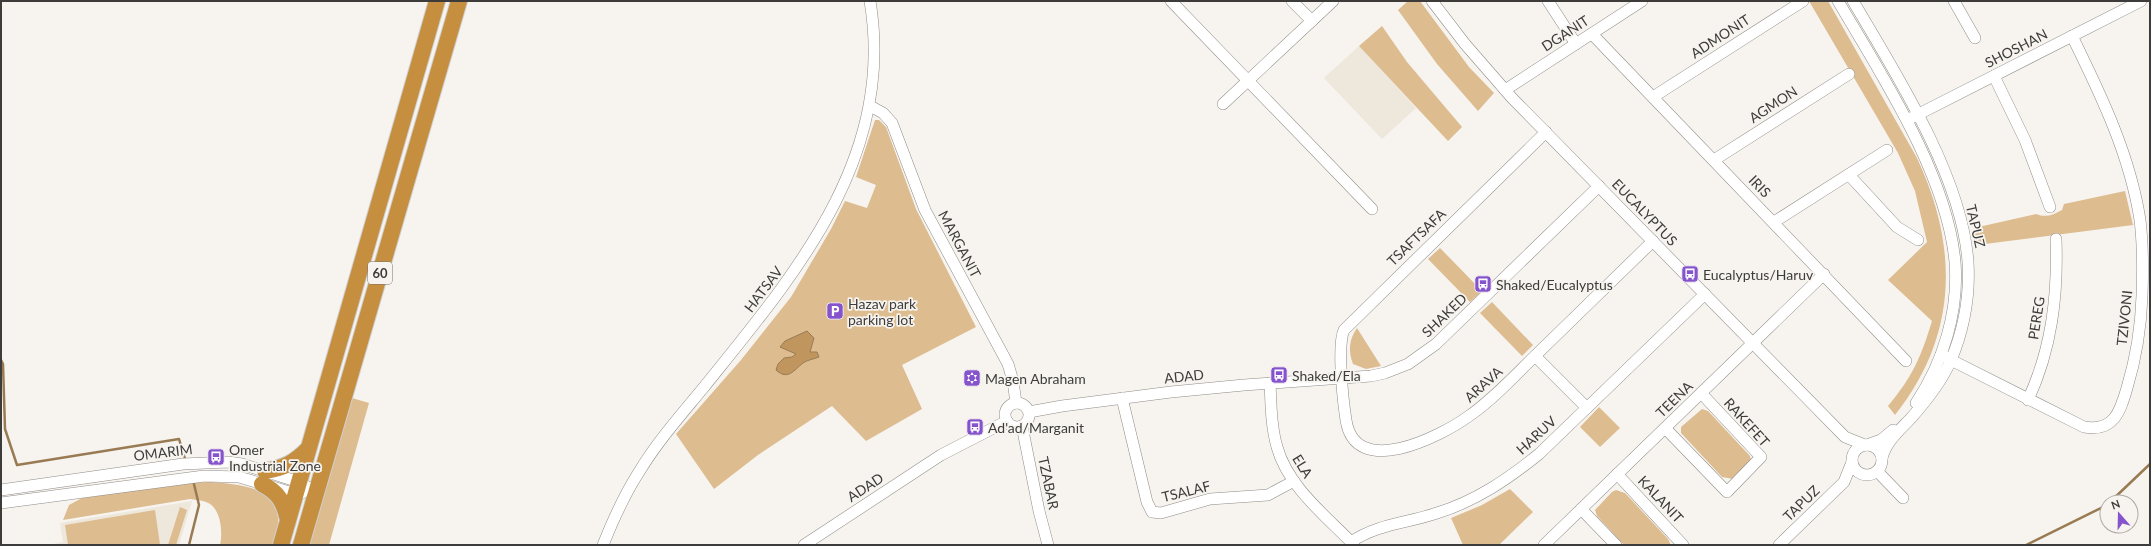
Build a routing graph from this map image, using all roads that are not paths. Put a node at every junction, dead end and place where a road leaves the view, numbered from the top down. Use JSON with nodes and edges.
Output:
{"nodes":[{"id":1,"x":437,"y":1,"type":"edge"},
{"id":2,"x":459,"y":1,"type":"edge"},
{"id":3,"x":870,"y":1,"type":"edge"},
{"id":4,"x":1171,"y":1,"type":"edge"},
{"id":5,"x":1292,"y":1,"type":"edge"},
{"id":6,"x":1334,"y":1,"type":"edge"},
{"id":7,"x":1432,"y":1,"type":"edge"},
{"id":8,"x":1548,"y":1,"type":"edge"},
{"id":9,"x":1642,"y":1,"type":"edge"},
{"id":10,"x":1803,"y":1,"type":"edge"},
{"id":11,"x":1838,"y":1,"type":"edge"},
{"id":12,"x":1853,"y":1,"type":"edge"},
{"id":13,"x":1954,"y":1,"type":"edge"},
{"id":14,"x":2141,"y":1,"type":"edge"},
{"id":15,"x":1312,"y":21,"type":"junction"},
{"id":16,"x":1592,"y":34,"type":"junction"},
{"id":17,"x":2072,"y":36,"type":"junction"},
{"id":18,"x":1975,"y":38,"type":"dead end"},
{"id":19,"x":1576,"y":44,"type":"junction"},
{"id":20,"x":1849,"y":74,"type":"dead end"},
{"id":21,"x":1994,"y":76,"type":"junction"},
{"id":22,"x":1248,"y":81,"type":"junction"},
{"id":23,"x":1505,"y":90,"type":"junction"},
{"id":24,"x":1653,"y":97,"type":"junction"},
{"id":25,"x":1223,"y":104,"type":"dead end"},
{"id":26,"x":870,"y":106,"type":"junction"},
{"id":27,"x":1917,"y":115,"type":"junction"},
{"id":28,"x":1905,"y":121,"type":"junction"},
{"id":29,"x":1546,"y":132,"type":"junction"},
{"id":30,"x":1887,"y":150,"type":"dead end"},
{"id":31,"x":1714,"y":160,"type":"junction"},
{"id":32,"x":1849,"y":175,"type":"junction"},
{"id":33,"x":1599,"y":186,"type":"junction"},
{"id":34,"x":2050,"y":207,"type":"dead end"},
{"id":35,"x":1372,"y":210,"type":"dead end"},
{"id":36,"x":1774,"y":222,"type":"junction"},
{"id":37,"x":2056,"y":239,"type":"dead end"},
{"id":38,"x":1918,"y":240,"type":"dead end"},
{"id":39,"x":1653,"y":241,"type":"junction"},
{"id":40,"x":1824,"y":274,"type":"junction"},
{"id":41,"x":1705,"y":294,"type":"junction"},
{"id":42,"x":1753,"y":343,"type":"junction"},
{"id":43,"x":1941,"y":355,"type":"junction"},
{"id":44,"x":1535,"y":356,"type":"junction"},
{"id":45,"x":1951,"y":360,"type":"junction"},
{"id":46,"x":1906,"y":361,"type":"dead end"},
{"id":47,"x":1343,"y":378,"type":"junction"},
{"id":48,"x":1270,"y":383,"type":"junction"},
{"id":49,"x":1701,"y":394,"type":"junction"},
{"id":50,"x":1122,"y":398,"type":"junction"},
{"id":51,"x":2028,"y":400,"type":"junction"},
{"id":52,"x":1016,"y":403,"type":"junction"},
{"id":53,"x":1587,"y":408,"type":"junction"},
{"id":54,"x":1029,"y":412,"type":"junction"},
{"id":55,"x":1007,"y":421,"type":"junction"},
{"id":56,"x":1022,"y":426,"type":"junction"},
{"id":57,"x":1665,"y":428,"type":"junction"},
{"id":58,"x":1846,"y":437,"type":"junction"},
{"id":59,"x":1866,"y":445,"type":"junction"},
{"id":60,"x":309,"y":448,"type":"junction"},
{"id":61,"x":1882,"y":458,"type":"junction"},
{"id":62,"x":1852,"y":461,"type":"junction"},
{"id":63,"x":1877,"y":471,"type":"junction"},
{"id":64,"x":1617,"y":474,"type":"junction"},
{"id":65,"x":1864,"y":475,"type":"junction"},
{"id":66,"x":263,"y":477,"type":"junction"},
{"id":67,"x":1294,"y":482,"type":"junction"},
{"id":68,"x":1844,"y":482,"type":"junction"},
{"id":69,"x":297,"y":488,"type":"junction"},
{"id":70,"x":1,"y":490,"type":"edge"},
{"id":71,"x":316,"y":492,"type":"junction"},
{"id":72,"x":1903,"y":498,"type":"dead end"},
{"id":73,"x":1,"y":503,"type":"edge"},
{"id":74,"x":1581,"y":509,"type":"junction"},
{"id":75,"x":288,"y":520,"type":"junction"},
{"id":76,"x":1046,"y":544,"type":"edge"},
{"id":77,"x":1353,"y":544,"type":"edge"},
{"id":78,"x":281,"y":545,"type":"edge"},
{"id":79,"x":301,"y":545,"type":"edge"},
{"id":80,"x":603,"y":545,"type":"edge"},
{"id":81,"x":804,"y":545,"type":"edge"},
{"id":82,"x":1544,"y":545,"type":"edge"},
{"id":83,"x":1616,"y":545,"type":"edge"},
{"id":84,"x":1683,"y":545,"type":"edge"},
{"id":85,"x":1779,"y":545,"type":"edge"}],
"edges":[{"from":1,"to":60,"type":"highway","number":"60"},
{"from":2,"to":71,"type":"highway","number":"60"},
{"from":3,"to":26,"type":"street","name":"HATSAV"},
{"from":4,"to":22,"type":"street"},
{"from":5,"to":15,"type":"street"},
{"from":6,"to":15,"type":"street"},
{"from":7,"to":23,"type":"street","name":"EUCALYPTUS"},
{"from":8,"to":19,"type":"street"},
{"from":9,"to":16,"type":"street","name":"DGANIT"},
{"from":10,"to":24,"type":"street","name":"ADMONIT"},
{"from":11,"to":28,"type":"street","name":"TAPUZ"},
{"from":12,"to":27,"type":"street","name":"TAPUZ"},
{"from":13,"to":18,"type":"street"},
{"from":14,"to":17,"type":"street","name":"SHOSHAN"},
{"from":15,"to":22,"type":"street"},
{"from":16,"to":19,"type":"street","name":"DGANIT"},
{"from":16,"to":24,"type":"street","name":"IRIS"},
{"from":17,"to":21,"type":"street","name":"SHOSHAN"},
{"from":17,"to":51,"type":"street","name":"TZIVONI"},
{"from":19,"to":23,"type":"street","name":"DGANIT"},
{"from":20,"to":31,"type":"street","name":"AGMON"},
{"from":21,"to":27,"type":"street","name":"SHOSHAN"},
{"from":21,"to":34,"type":"street"},
{"from":22,"to":25,"type":"street"},
{"from":22,"to":35,"type":"street"},
{"from":23,"to":29,"type":"street","name":"EUCALYPTUS"},
{"from":24,"to":31,"type":"street","name":"IRIS"},
{"from":26,"to":52,"type":"street","name":"MARGANIT"},
{"from":26,"to":80,"type":"street","name":"HATSAV"},
{"from":27,"to":28,"type":"street","name":"SHOSHAN"},
{"from":27,"to":45,"type":"street","name":"TAPUZ"},
{"from":28,"to":43,"type":"street","name":"TAPUZ"},
{"from":29,"to":33,"type":"street","name":"EUCALYPTUS"},
{"from":29,"to":47,"type":"street","name":"TSAFTSAFA"},
{"from":30,"to":32,"type":"street"},
{"from":31,"to":36,"type":"street","name":"IRIS"},
{"from":32,"to":36,"type":"street"},
{"from":32,"to":38,"type":"street"},
{"from":33,"to":39,"type":"street","name":"EUCALYPTUS"},
{"from":33,"to":47,"type":"street","name":"SHAKED"},
{"from":36,"to":40,"type":"street","name":"IRIS"},
{"from":37,"to":51,"type":"street","name":"PEREG"},
{"from":39,"to":41,"type":"street","name":"EUCALYPTUS"},
{"from":39,"to":44,"type":"street","name":"ARAVA"},
{"from":40,"to":42,"type":"street","name":"TEENA"},
{"from":40,"to":46,"type":"street","name":"IRIS"},
{"from":41,"to":42,"type":"street","name":"EUCALYPTUS"},
{"from":41,"to":53,"type":"street","name":"HARUV"},
{"from":42,"to":49,"type":"street","name":"TEENA"},
{"from":42,"to":58,"type":"street","name":"EUCALYPTUS"},
{"from":43,"to":45,"type":"street","name":"TZIVONI"},
{"from":43,"to":59,"type":"street","name":"TAPUZ"},
{"from":44,"to":47,"type":"street","name":"ARAVA"},
{"from":44,"to":53,"type":"street"},
{"from":45,"to":51,"type":"street","name":"TZIVONI"},
{"from":45,"to":61,"type":"street","name":"TAPUZ"},
{"from":47,"to":48,"type":"street","name":"ADAD"},
{"from":48,"to":50,"type":"street","name":"ADAD"},
{"from":48,"to":67,"type":"street","name":"ELA"},
{"from":49,"to":57,"type":"street","name":"TEENA"},
{"from":49,"to":57,"type":"street","name":"RAKEFET"},
{"from":50,"to":54,"type":"street","name":"ADAD"},
{"from":50,"to":67,"type":"street","name":"TSALAF"},
{"from":52,"to":54,"type":"street"},
{"from":52,"to":55,"type":"street"},
{"from":53,"to":77,"type":"street","name":"HARUV"},
{"from":54,"to":56,"type":"street"},
{"from":55,"to":56,"type":"street"},
{"from":55,"to":81,"type":"street","name":"ADAD"},
{"from":56,"to":76,"type":"street","name":"TZABAR"},
{"from":57,"to":64,"type":"street","name":"TEENA"},
{"from":58,"to":59,"type":"street","name":"EUCALYPTUS"},
{"from":58,"to":62,"type":"street","name":"EUCALYPTUS"},
{"from":59,"to":61,"type":"street"},
{"from":59,"to":62,"type":"street"},
{"from":60,"to":66,"type":"highway"},
{"from":60,"to":69,"type":"highway","number":"60"},
{"from":61,"to":63,"type":"street"},
{"from":62,"to":65,"type":"street"},
{"from":62,"to":68,"type":"street","name":"TAPUZ"},
{"from":63,"to":65,"type":"street"},
{"from":63,"to":72,"type":"street"},
{"from":64,"to":74,"type":"street","name":"TEENA"},
{"from":64,"to":84,"type":"street","name":"KALANIT"},
{"from":65,"to":68,"type":"street","name":"TAPUZ"},
{"from":66,"to":69,"type":"street","name":"OMARIM"},
{"from":66,"to":70,"type":"street","name":"OMARIM"},
{"from":66,"to":73,"type":"street","name":"OMARIM"},
{"from":66,"to":75,"type":"highway"},
{"from":67,"to":77,"type":"street","name":"ELA"},
{"from":68,"to":85,"type":"street","name":"TAPUZ"},
{"from":69,"to":71,"type":"street","name":"OMARIM"},
{"from":69,"to":75,"type":"highway","number":"60"},
{"from":71,"to":79,"type":"highway","number":"60"},
{"from":74,"to":82,"type":"street","name":"TEENA"},
{"from":74,"to":83,"type":"street"},
{"from":75,"to":78,"type":"highway","number":"60"}]}
